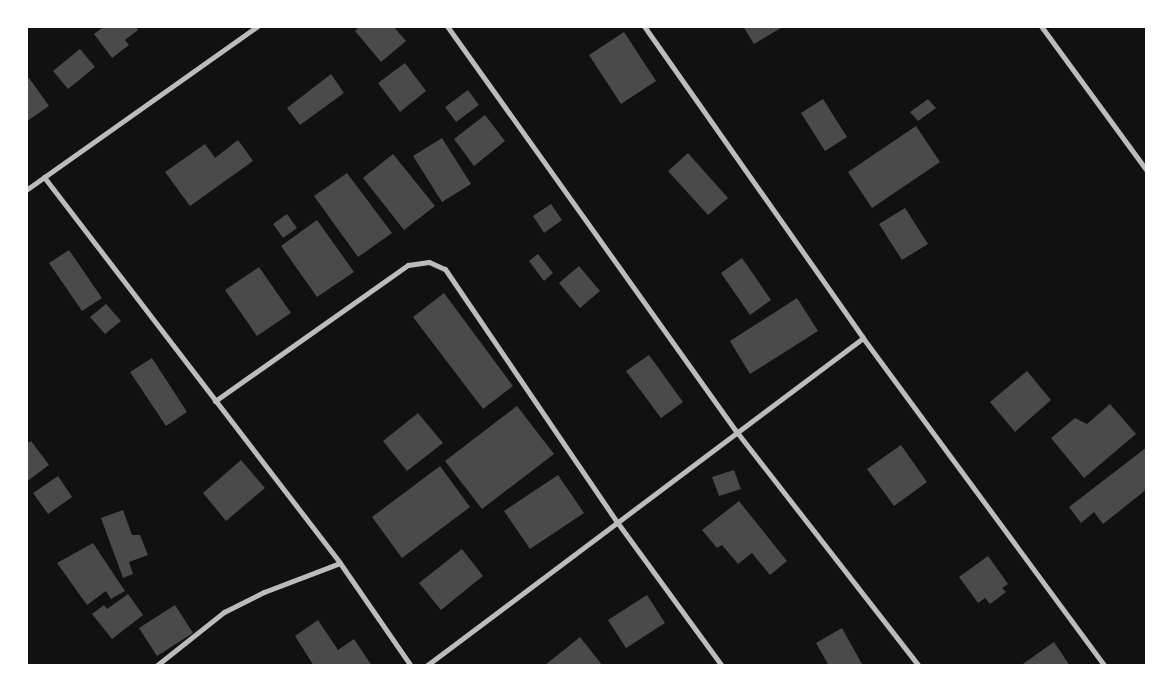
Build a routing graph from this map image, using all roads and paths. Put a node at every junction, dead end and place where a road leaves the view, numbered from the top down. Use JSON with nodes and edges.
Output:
{"nodes":[{"id":1,"x":258,"y":26,"type":"edge"},
{"id":2,"x":447,"y":26,"type":"edge"},
{"id":3,"x":644,"y":26,"type":"edge"},
{"id":4,"x":1041,"y":26,"type":"edge"},
{"id":5,"x":250,"y":29,"type":"edge"},
{"id":6,"x":1147,"y":171,"type":"edge"},
{"id":7,"x":44,"y":177,"type":"junction"},
{"id":8,"x":26,"y":190,"type":"edge"},
{"id":9,"x":863,"y":338,"type":"junction"},
{"id":10,"x":215,"y":401,"type":"junction"},
{"id":11,"x":736,"y":432,"type":"junction"},
{"id":12,"x":617,"y":522,"type":"junction"},
{"id":13,"x":340,"y":563,"type":"junction"},
{"id":14,"x":156,"y":666,"type":"edge"},
{"id":15,"x":411,"y":666,"type":"edge"},
{"id":16,"x":426,"y":666,"type":"edge"},
{"id":17,"x":722,"y":666,"type":"edge"},
{"id":18,"x":919,"y":666,"type":"edge"},
{"id":19,"x":1105,"y":666,"type":"edge"}],
"edges":[{"from":1,"to":5,"type":"street"},
{"from":2,"to":11,"type":"street"},
{"from":3,"to":9,"type":"street"},
{"from":4,"to":6,"type":"street"},
{"from":5,"to":7,"type":"street"},
{"from":7,"to":8,"type":"street"},
{"from":7,"to":10,"type":"street"},
{"from":9,"to":11,"type":"street"},
{"from":9,"to":19,"type":"street"},
{"from":10,"to":12,"type":"street"},
{"from":10,"to":13,"type":"street"},
{"from":11,"to":12,"type":"street"},
{"from":11,"to":18,"type":"street"},
{"from":12,"to":16,"type":"street"},
{"from":12,"to":17,"type":"street"},
{"from":13,"to":14,"type":"street"},
{"from":13,"to":15,"type":"street"}]}
